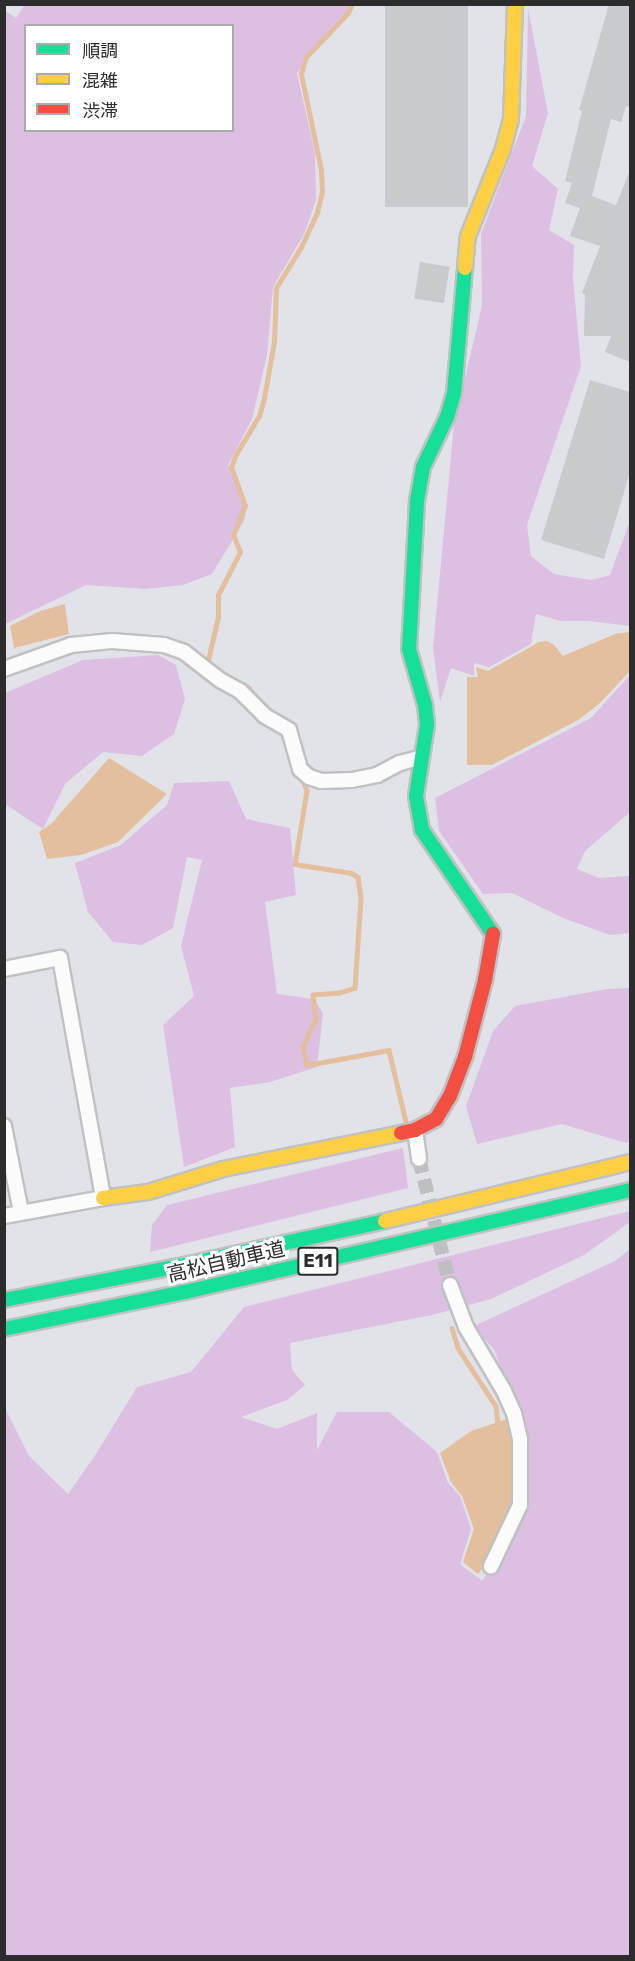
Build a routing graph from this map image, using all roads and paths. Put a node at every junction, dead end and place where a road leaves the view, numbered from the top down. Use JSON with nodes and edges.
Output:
{"nodes":[{"id":1,"x":515,"y":4,"type":"edge"},
{"id":2,"x":4,"y":669,"type":"edge"},
{"id":3,"x":422,"y":757,"type":"junction"},
{"id":4,"x":4,"y":969,"type":"edge"},
{"id":5,"x":4,"y":1126,"type":"edge"},
{"id":6,"x":414,"y":1130,"type":"junction"},
{"id":7,"x":419,"y":1159,"type":"tunnel mouth"},
{"id":8,"x":630,"y":1162,"type":"edge"},
{"id":9,"x":630,"y":1190,"type":"edge"},
{"id":10,"x":104,"y":1198,"type":"junction"},
{"id":11,"x":21,"y":1212,"type":"junction"},
{"id":12,"x":4,"y":1216,"type":"edge"},
{"id":13,"x":450,"y":1285,"type":"tunnel mouth"},
{"id":14,"x":4,"y":1300,"type":"edge"},
{"id":15,"x":4,"y":1329,"type":"edge"},
{"id":16,"x":491,"y":1566,"type":"dead end"}],
"edges":[{"from":1,"to":3,"type":"main road"},
{"from":2,"to":3,"type":"street"},
{"from":3,"to":6,"type":"main road"},
{"from":4,"to":10,"type":"street"},
{"from":5,"to":11,"type":"street"},
{"from":6,"to":7,"type":"street"},
{"from":6,"to":10,"type":"main road"},
{"from":8,"to":14,"type":"main road","name":"高松自動車道","number":"E11"},
{"from":9,"to":15,"type":"main road","name":"高松自動車道","number":"E11"},
{"from":10,"to":11,"type":"street"},
{"from":11,"to":12,"type":"street"},
{"from":13,"to":16,"type":"street"}]}
